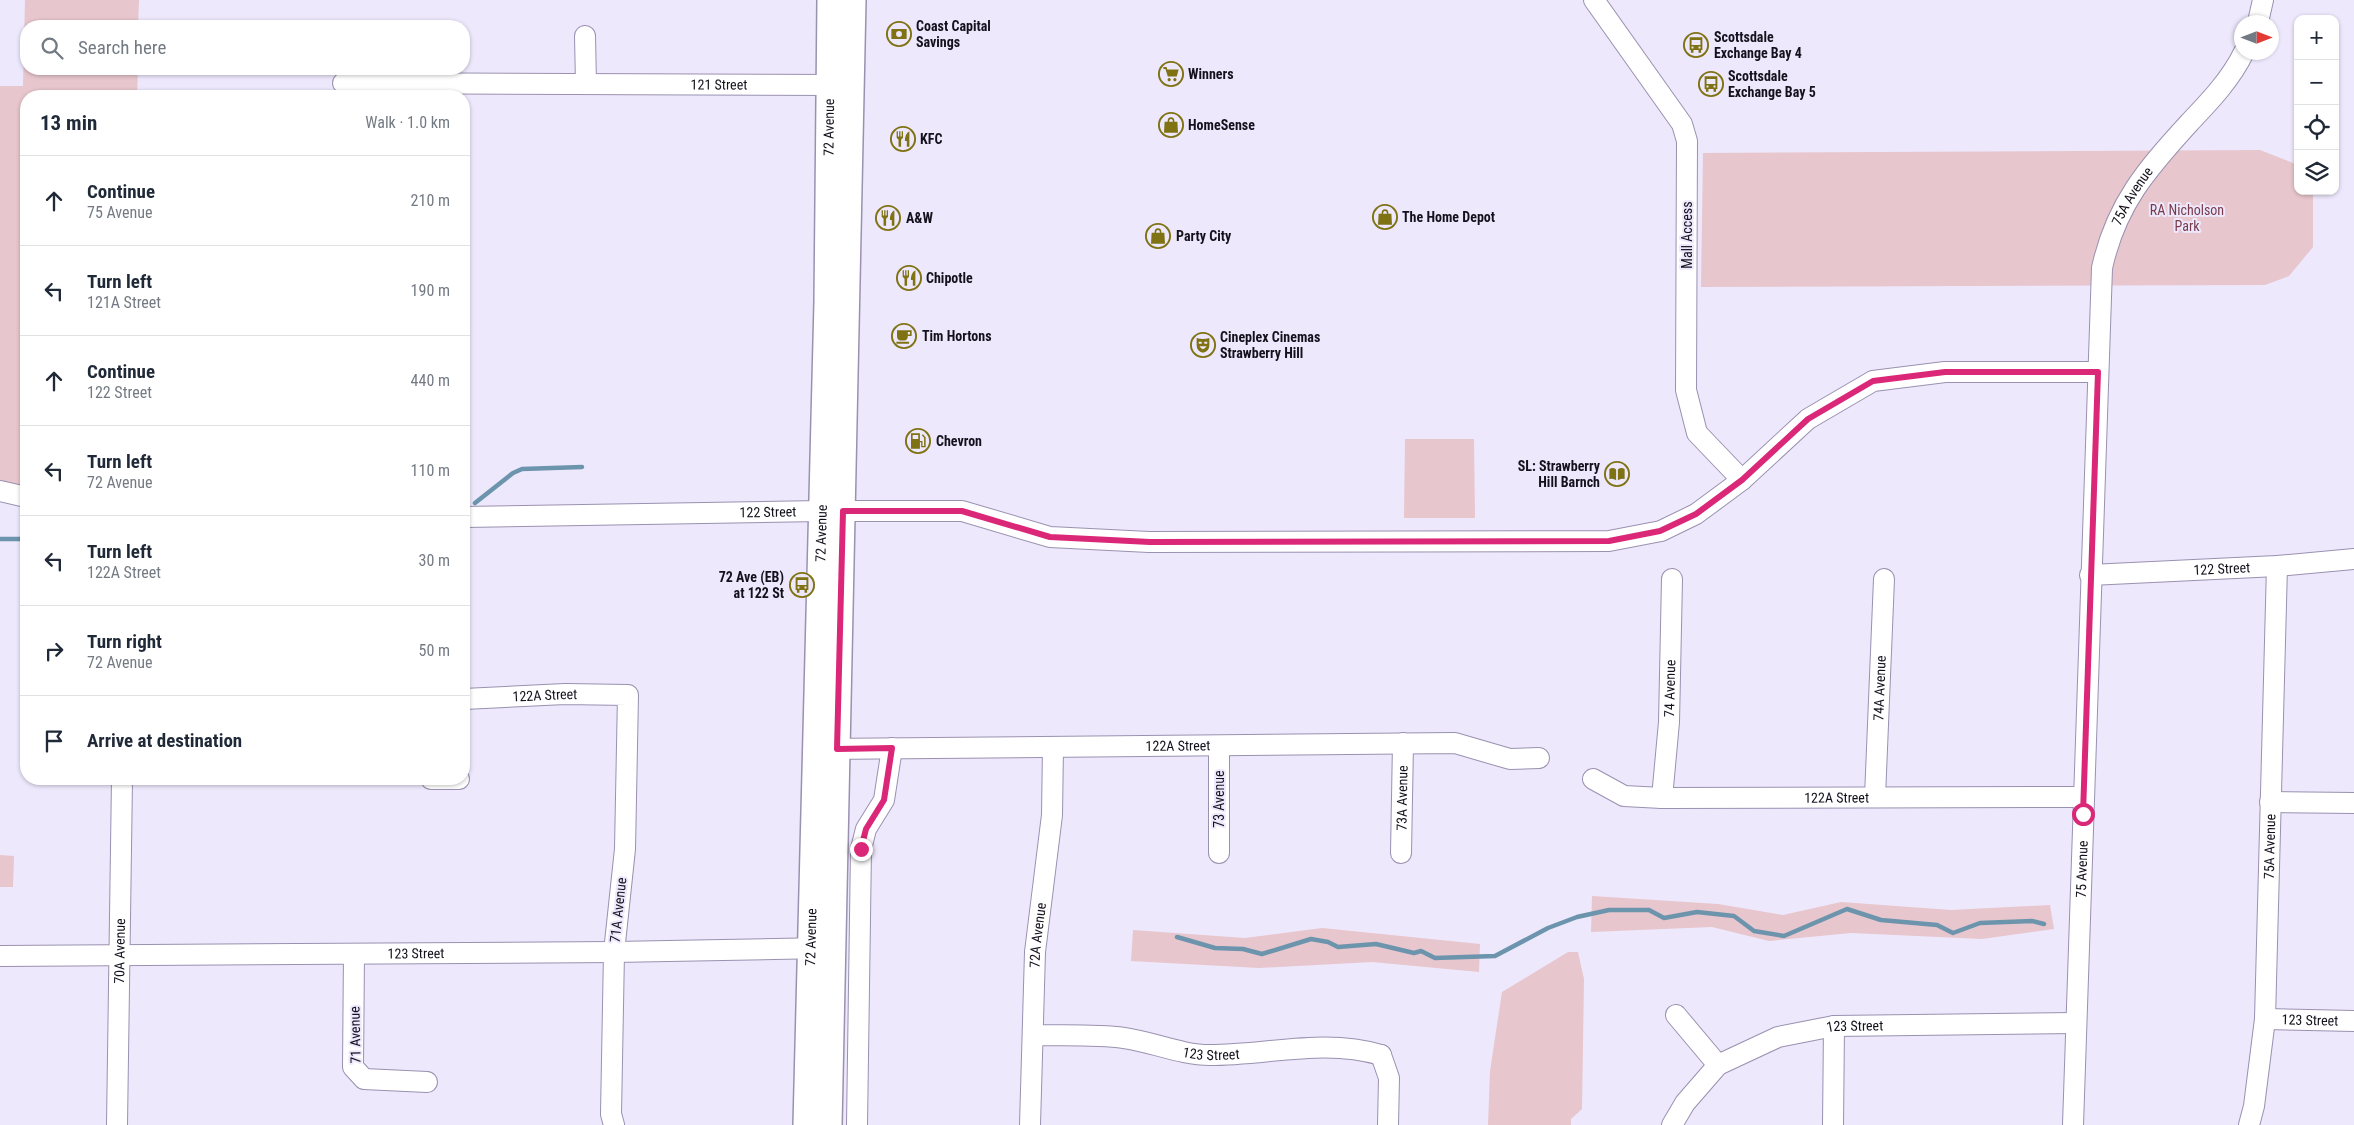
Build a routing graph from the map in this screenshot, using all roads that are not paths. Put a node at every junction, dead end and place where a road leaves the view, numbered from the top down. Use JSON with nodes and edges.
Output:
{"nodes":[{"id":1,"x":830,"y":0,"type":"edge"},
{"id":2,"x":853,"y":0,"type":"edge"},
{"id":3,"x":1594,"y":0,"type":"edge"},
{"id":4,"x":2263,"y":0,"type":"edge"},
{"id":5,"x":2260,"y":15,"type":"edge"},
{"id":6,"x":585,"y":36,"type":"dead end"},
{"id":7,"x":2240,"y":60,"type":"edge"},
{"id":8,"x":343,"y":83,"type":"dead end"},
{"id":9,"x":586,"y":84,"type":"junction"},
{"id":10,"x":840,"y":85,"type":"junction"},
{"id":11,"x":2098,"y":372,"type":"junction"},
{"id":12,"x":1742,"y":480,"type":"junction"},
{"id":13,"x":0,"y":491,"type":"edge"},
{"id":14,"x":20,"y":496,"type":"edge"},
{"id":15,"x":832,"y":511,"type":"junction"},
{"id":16,"x":470,"y":517,"type":"edge"},
{"id":17,"x":2354,"y":559,"type":"edge"},
{"id":18,"x":2277,"y":566,"type":"junction"},
{"id":19,"x":2090,"y":575,"type":"junction"},
{"id":20,"x":1672,"y":579,"type":"dead end"},
{"id":21,"x":1884,"y":579,"type":"dead end"},
{"id":22,"x":628,"y":695,"type":"joint"},
{"id":23,"x":470,"y":699,"type":"edge"},
{"id":24,"x":1404,"y":743,"type":"junction"},
{"id":25,"x":1219,"y":746,"type":"junction"},
{"id":26,"x":1053,"y":747,"type":"junction"},
{"id":27,"x":892,"y":748,"type":"junction"},
{"id":28,"x":826,"y":749,"type":"junction"},
{"id":29,"x":1539,"y":758,"type":"dead end"},
{"id":30,"x":1592,"y":779,"type":"dead end"},
{"id":31,"x":122,"y":785,"type":"edge"},
{"id":32,"x":1875,"y":797,"type":"junction"},
{"id":33,"x":2084,"y":797,"type":"junction"},
{"id":34,"x":1662,"y":798,"type":"junction"},
{"id":35,"x":2270,"y":802,"type":"junction"},
{"id":36,"x":2354,"y":803,"type":"edge"},
{"id":37,"x":1219,"y":853,"type":"dead end"},
{"id":38,"x":1401,"y":853,"type":"dead end"},
{"id":39,"x":821,"y":948,"type":"junction"},
{"id":40,"x":614,"y":952,"type":"junction"},
{"id":41,"x":354,"y":954,"type":"junction"},
{"id":42,"x":0,"y":956,"type":"edge"},
{"id":43,"x":120,"y":956,"type":"junction"},
{"id":44,"x":1676,"y":1014,"type":"dead end"},
{"id":45,"x":2265,"y":1019,"type":"junction"},
{"id":46,"x":2354,"y":1021,"type":"edge"},
{"id":47,"x":2076,"y":1023,"type":"junction"},
{"id":48,"x":1834,"y":1026,"type":"junction"},
{"id":49,"x":1033,"y":1034,"type":"junction"},
{"id":50,"x":1718,"y":1065,"type":"junction"},
{"id":51,"x":427,"y":1082,"type":"dead end"},
{"id":52,"x":118,"y":1125,"type":"edge"},
{"id":53,"x":614,"y":1125,"type":"edge"},
{"id":54,"x":806,"y":1125,"type":"edge"},
{"id":55,"x":829,"y":1125,"type":"edge"},
{"id":56,"x":856,"y":1125,"type":"edge"},
{"id":57,"x":1030,"y":1125,"type":"edge"},
{"id":58,"x":1388,"y":1125,"type":"edge"},
{"id":59,"x":1672,"y":1125,"type":"edge"},
{"id":60,"x":1833,"y":1125,"type":"edge"},
{"id":61,"x":2073,"y":1125,"type":"edge"},
{"id":62,"x":2249,"y":1125,"type":"edge"}],
"edges":[{"from":1,"to":10,"type":"main road","name":"72 Avenue"},
{"from":2,"to":10,"type":"main road","name":"72 Avenue"},
{"from":3,"to":12,"type":"street","name":"Mall Access"},
{"from":4,"to":5,"type":"street"},
{"from":6,"to":9,"type":"street"},
{"from":7,"to":11,"type":"street","name":"75A Avenue"},
{"from":8,"to":9,"type":"street","name":"121 Street"},
{"from":9,"to":10,"type":"street","name":"121 Street"},
{"from":10,"to":15,"type":"main road","name":"72 Avenue"},
{"from":11,"to":12,"type":"street","name":"122 Street"},
{"from":11,"to":19,"type":"street","name":"75 Avenue"},
{"from":12,"to":15,"type":"street","name":"122 Street"},
{"from":13,"to":14,"type":"street"},
{"from":15,"to":16,"type":"street","name":"122 Street"},
{"from":15,"to":28,"type":"main road","name":"72 Avenue"},
{"from":17,"to":18,"type":"street","name":"122 Street"},
{"from":18,"to":19,"type":"street","name":"122 Street"},
{"from":18,"to":35,"type":"street","name":"75A Avenue"},
{"from":19,"to":33,"type":"street","name":"75 Avenue"},
{"from":20,"to":34,"type":"street","name":"74 Avenue"},
{"from":21,"to":32,"type":"street","name":"74A Avenue"},
{"from":22,"to":23,"type":"street","name":"122A Street"},
{"from":22,"to":40,"type":"street","name":"71A Avenue"},
{"from":24,"to":25,"type":"street","name":"122A Street"},
{"from":24,"to":29,"type":"street","name":"122A Street"},
{"from":24,"to":38,"type":"street","name":"73A Avenue"},
{"from":25,"to":26,"type":"street","name":"122A Street"},
{"from":25,"to":37,"type":"street","name":"73 Avenue"},
{"from":26,"to":27,"type":"street","name":"122A Street"},
{"from":26,"to":49,"type":"street","name":"72A Avenue"},
{"from":27,"to":28,"type":"street","name":"122A Street"},
{"from":27,"to":56,"type":"street"},
{"from":28,"to":39,"type":"main road","name":"72 Avenue"},
{"from":30,"to":34,"type":"street","name":"122A Street"},
{"from":31,"to":43,"type":"street","name":"70A Avenue"},
{"from":32,"to":33,"type":"street","name":"122A Street"},
{"from":32,"to":34,"type":"street","name":"122A Street"},
{"from":33,"to":47,"type":"street","name":"75 Avenue"},
{"from":35,"to":36,"type":"street"},
{"from":35,"to":45,"type":"street","name":"75A Avenue"},
{"from":39,"to":40,"type":"street","name":"123 Street"},
{"from":39,"to":54,"type":"main road","name":"72 Avenue"},
{"from":39,"to":55,"type":"main road","name":"72 Avenue"},
{"from":40,"to":41,"type":"street","name":"123 Street"},
{"from":40,"to":53,"type":"street","name":"71A Avenue"},
{"from":41,"to":43,"type":"street","name":"123 Street"},
{"from":41,"to":51,"type":"street","name":"71 Avenue"},
{"from":42,"to":43,"type":"street","name":"123 Street"},
{"from":43,"to":52,"type":"street","name":"70A Avenue"},
{"from":44,"to":50,"type":"street"},
{"from":45,"to":46,"type":"street","name":"123 Street"},
{"from":45,"to":62,"type":"street","name":"75A Avenue"},
{"from":47,"to":48,"type":"street","name":"123 Street"},
{"from":47,"to":61,"type":"street","name":"75 Avenue"},
{"from":48,"to":50,"type":"street","name":"123 Street"},
{"from":48,"to":60,"type":"street"},
{"from":49,"to":57,"type":"street","name":"72A Avenue"},
{"from":49,"to":58,"type":"street","name":"123 Street"},
{"from":50,"to":59,"type":"street","name":"123 Street"}]}
